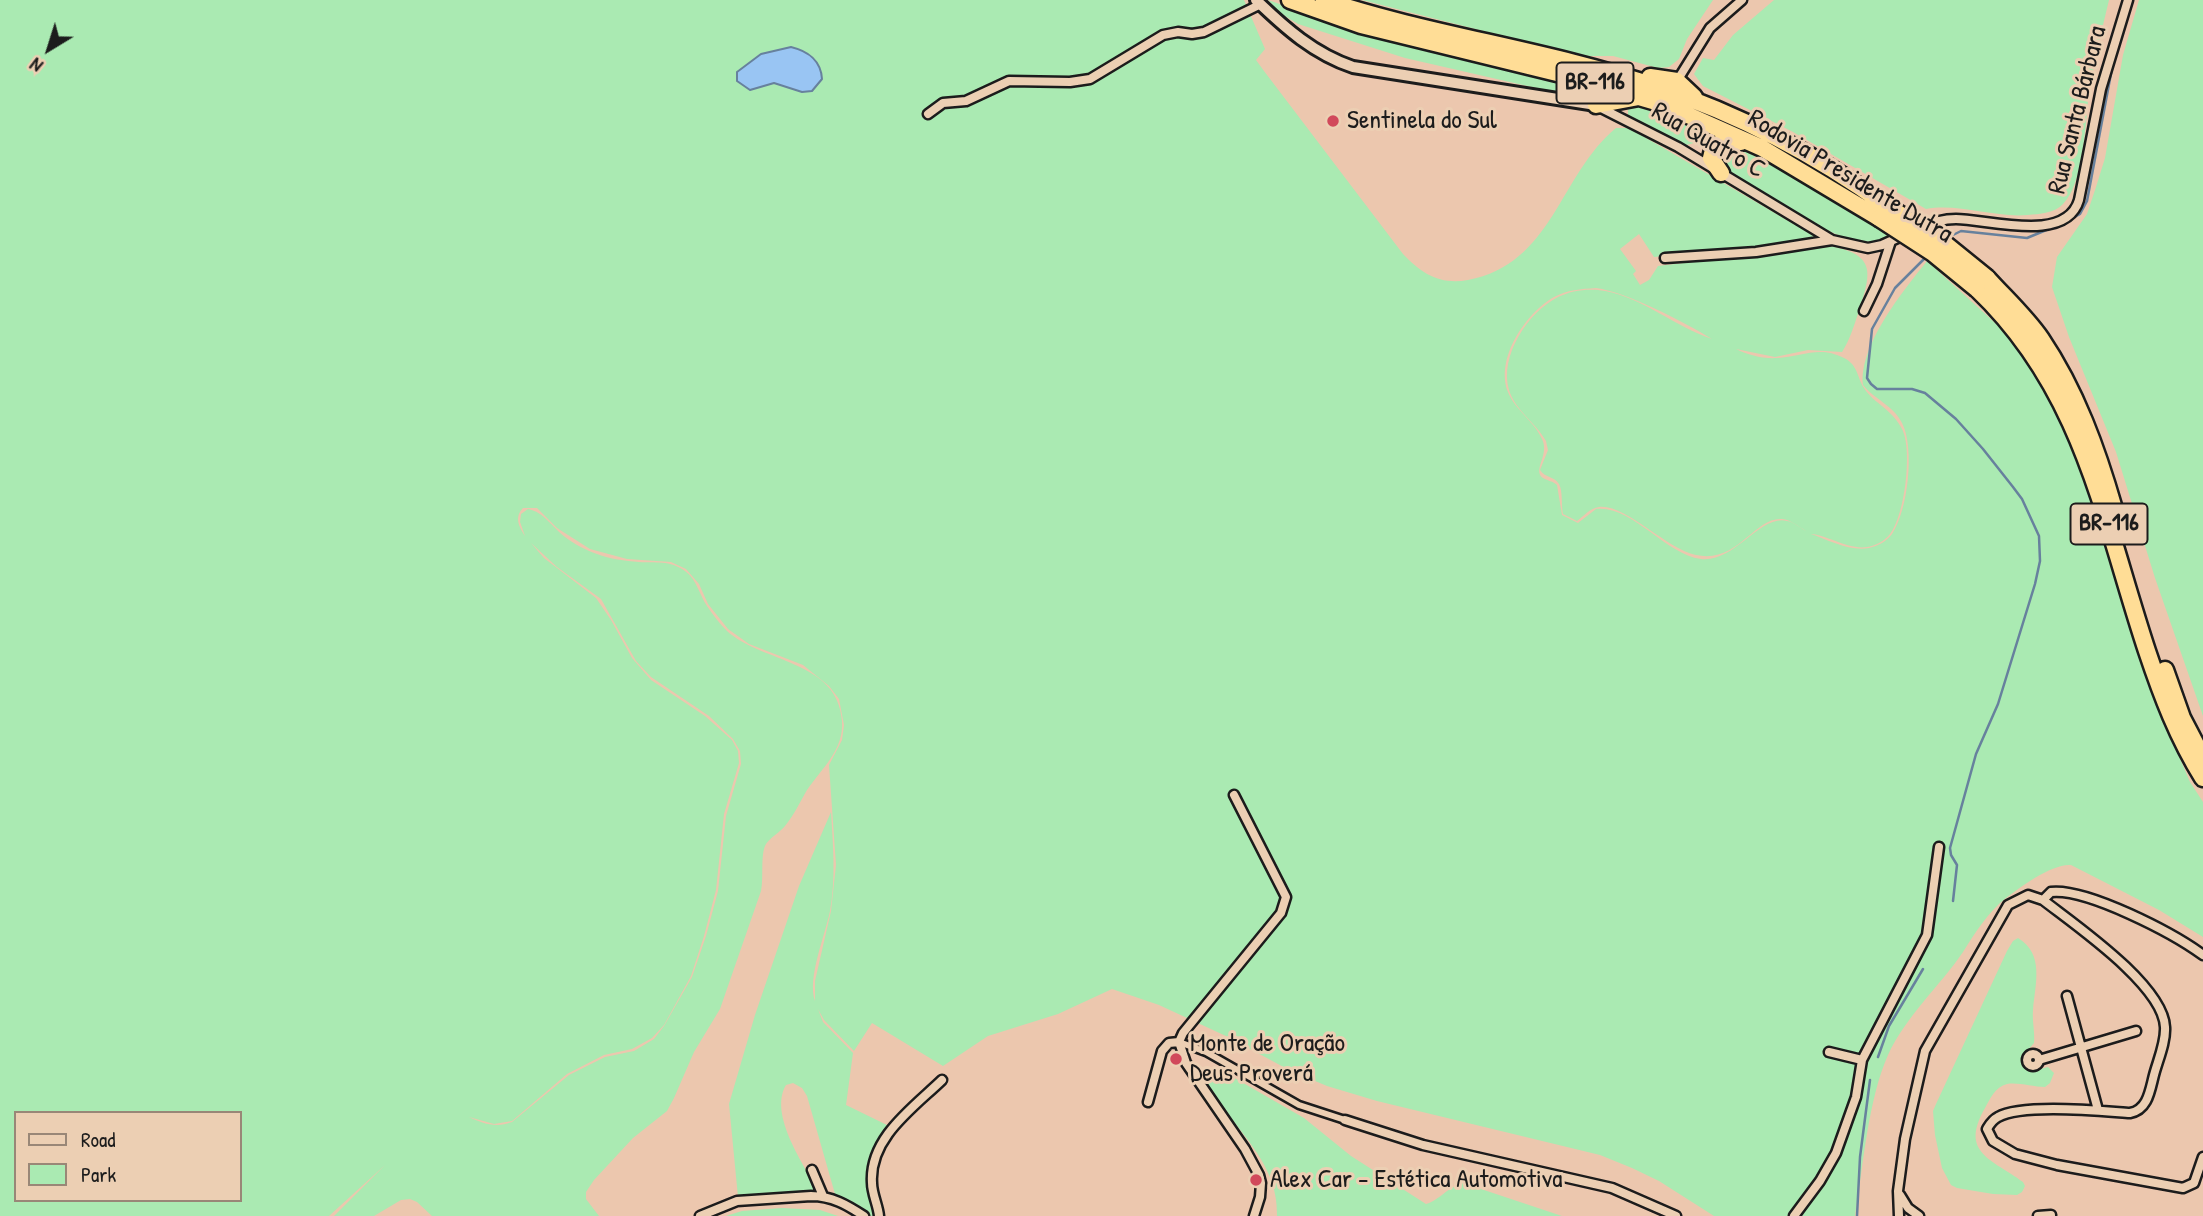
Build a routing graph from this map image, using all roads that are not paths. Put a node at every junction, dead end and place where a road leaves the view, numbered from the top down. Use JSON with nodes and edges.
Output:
{"nodes":[{"id":1,"x":1290,"y":0,"type":"edge"},
{"id":2,"x":1324,"y":0,"type":"edge"},
{"id":3,"x":1742,"y":0,"type":"edge"},
{"id":4,"x":2128,"y":0,"type":"edge"},
{"id":5,"x":1256,"y":3,"type":"edge"},
{"id":6,"x":1592,"y":68,"type":"junction"},
{"id":7,"x":1677,"y":81,"type":"junction"},
{"id":8,"x":1643,"y":96,"type":"junction"},
{"id":9,"x":1588,"y":105,"type":"junction"},
{"id":10,"x":1707,"y":106,"type":"junction"},
{"id":11,"x":928,"y":114,"type":"dead end"},
{"id":12,"x":1762,"y":148,"type":"junction"},
{"id":13,"x":1721,"y":173,"type":"junction"},
{"id":14,"x":1883,"y":212,"type":"junction"},
{"id":15,"x":1940,"y":221,"type":"joint"},
{"id":16,"x":1832,"y":240,"type":"junction"},
{"id":17,"x":1891,"y":241,"type":"junction"},
{"id":18,"x":1665,"y":258,"type":"dead end"},
{"id":19,"x":1982,"y":284,"type":"junction"},
{"id":20,"x":1864,"y":312,"type":"dead end"},
{"id":21,"x":2162,"y":663,"type":"junction"},
{"id":22,"x":2203,"y":739,"type":"edge"},
{"id":23,"x":2203,"y":758,"type":"edge"},
{"id":24,"x":2203,"y":778,"type":"edge"},
{"id":25,"x":1234,"y":795,"type":"dead end"},
{"id":26,"x":1939,"y":846,"type":"dead end"},
{"id":27,"x":2043,"y":900,"type":"junction"},
{"id":28,"x":2203,"y":955,"type":"edge"},
{"id":29,"x":2067,"y":996,"type":"dead end"},
{"id":30,"x":2136,"y":1031,"type":"dead end"},
{"id":31,"x":1179,"y":1042,"type":"junction"},
{"id":32,"x":2080,"y":1046,"type":"junction"},
{"id":33,"x":1829,"y":1052,"type":"dead end"},
{"id":34,"x":1863,"y":1059,"type":"junction"},
{"id":35,"x":2039,"y":1059,"type":"dead end"},
{"id":36,"x":942,"y":1080,"type":"dead end"},
{"id":37,"x":1148,"y":1102,"type":"dead end"},
{"id":38,"x":2098,"y":1110,"type":"junction"},
{"id":39,"x":1345,"y":1120,"type":"joint"},
{"id":40,"x":2203,"y":1157,"type":"edge"},
{"id":41,"x":812,"y":1170,"type":"dead end"},
{"id":42,"x":1898,"y":1191,"type":"junction"},
{"id":43,"x":823,"y":1196,"type":"junction"},
{"id":44,"x":2051,"y":1215,"type":"edge"},
{"id":45,"x":700,"y":1216,"type":"edge"},
{"id":46,"x":864,"y":1216,"type":"edge"},
{"id":47,"x":879,"y":1216,"type":"edge"},
{"id":48,"x":1254,"y":1216,"type":"edge"},
{"id":49,"x":1676,"y":1216,"type":"edge"},
{"id":50,"x":1794,"y":1216,"type":"edge"},
{"id":51,"x":1899,"y":1216,"type":"edge"},
{"id":52,"x":1919,"y":1216,"type":"edge"},
{"id":53,"x":2038,"y":1216,"type":"edge"}],
"edges":[{"from":1,"to":8,"type":"highway","name":"Rodovia Presidente Dutra","number":"BR-116"},
{"from":2,"to":6,"type":"highway","name":"Rodovia Presidente Dutra","number":"BR-116"},
{"from":3,"to":7,"type":"street"},
{"from":4,"to":15,"type":"street","name":"Rua Santa Bárbara"},
{"from":5,"to":9,"type":"street","name":"Rua Quatro C"},
{"from":5,"to":11,"type":"street"},
{"from":6,"to":7,"type":"highway"},
{"from":6,"to":10,"type":"highway","name":"Rodovia Presidente Dutra","number":"BR-116"},
{"from":7,"to":10,"type":"highway"},
{"from":8,"to":9,"type":"highway"},
{"from":8,"to":12,"type":"highway","name":"Rodovia Presidente Dutra","number":"BR-116"},
{"from":9,"to":13,"type":"street","name":"Rua Quatro C"},
{"from":10,"to":14,"type":"highway","name":"Rodovia Presidente Dutra","number":"BR-116"},
{"from":12,"to":13,"type":"highway"},
{"from":12,"to":14,"type":"highway","name":"Rodovia Presidente Dutra","number":"BR-116"},
{"from":13,"to":16,"type":"street","name":"Rua Quatro C"},
{"from":14,"to":19,"type":"highway","name":"Rodovia Presidente Dutra","number":"BR-116","bridge":true},
{"from":15,"to":17,"type":"street","name":"Rua Quatro C"},
{"from":16,"to":17,"type":"street","name":"Rua Quatro C"},
{"from":16,"to":18,"type":"street"},
{"from":17,"to":20,"type":"street"},
{"from":19,"to":21,"type":"highway","name":"Rodovia Presidente Dutra","number":"BR-116"},
{"from":19,"to":24,"type":"highway","name":"Rodovia Presidente Dutra","number":"BR-116"},
{"from":21,"to":22,"type":"highway"},
{"from":21,"to":23,"type":"highway","name":"Rodovia Presidente Dutra","number":"BR-116"},
{"from":25,"to":31,"type":"street"},
{"from":26,"to":34,"type":"street"},
{"from":27,"to":28,"type":"street"},
{"from":27,"to":38,"type":"street"},
{"from":27,"to":42,"type":"street"},
{"from":29,"to":32,"type":"street"},
{"from":30,"to":32,"type":"street"},
{"from":31,"to":37,"type":"street"},
{"from":31,"to":39,"type":"street"},
{"from":31,"to":48,"type":"street"},
{"from":32,"to":35,"type":"street"},
{"from":32,"to":38,"type":"street"},
{"from":33,"to":34,"type":"street"},
{"from":34,"to":50,"type":"street"},
{"from":36,"to":47,"type":"street"},
{"from":38,"to":40,"type":"street"},
{"from":39,"to":49,"type":"street"},
{"from":41,"to":43,"type":"street"},
{"from":42,"to":51,"type":"street"},
{"from":42,"to":52,"type":"street"},
{"from":43,"to":45,"type":"street"},
{"from":43,"to":46,"type":"street"},
{"from":44,"to":53,"type":"street"}]}
